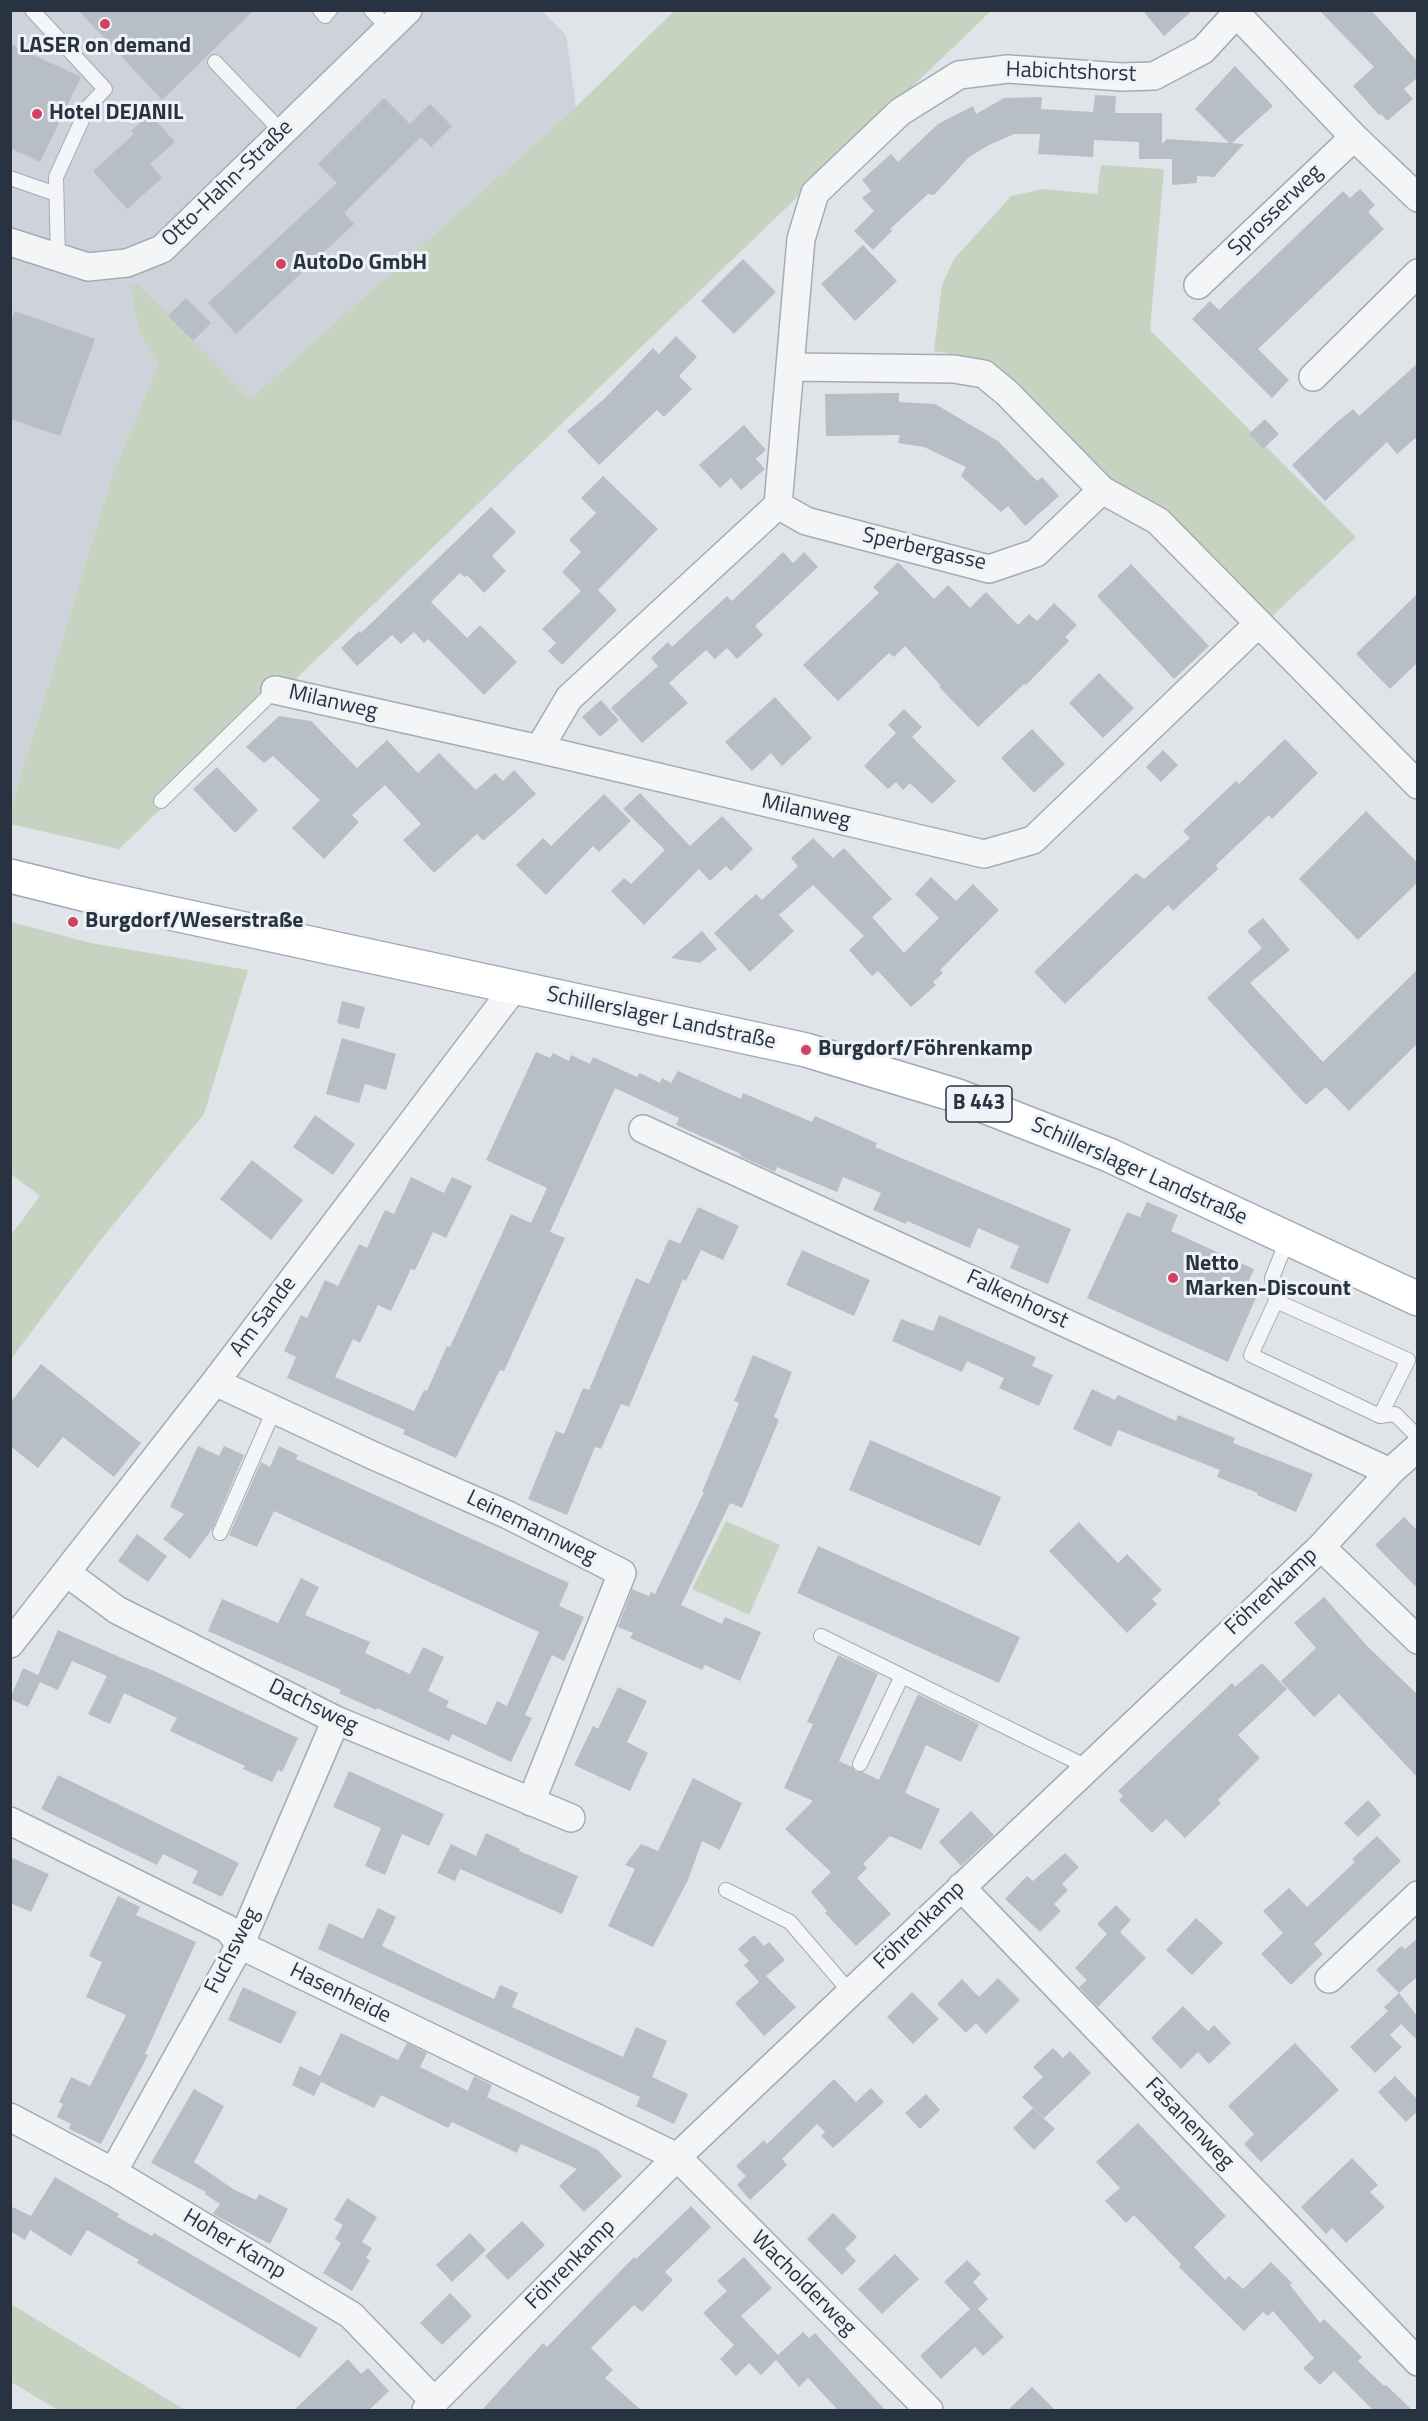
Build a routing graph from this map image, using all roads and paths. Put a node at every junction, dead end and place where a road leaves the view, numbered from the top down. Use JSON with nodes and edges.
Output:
{"nodes":[{"id":1,"x":32,"y":10,"type":"edge"},
{"id":2,"x":320,"y":10,"type":"edge"},
{"id":3,"x":330,"y":10,"type":"edge"},
{"id":4,"x":408,"y":10,"type":"edge"},
{"id":5,"x":1234,"y":12,"type":"edge"},
{"id":6,"x":380,"y":20,"type":"edge"},
{"id":7,"x":214,"y":62,"type":"dead end"},
{"id":8,"x":282,"y":132,"type":"junction"},
{"id":9,"x":1354,"y":137,"type":"junction"},
{"id":10,"x":10,"y":178,"type":"edge"},
{"id":11,"x":56,"y":194,"type":"junction"},
{"id":12,"x":1418,"y":198,"type":"edge"},
{"id":13,"x":10,"y":242,"type":"edge"},
{"id":14,"x":58,"y":258,"type":"junction"},
{"id":15,"x":1418,"y":273,"type":"edge"},
{"id":16,"x":1198,"y":285,"type":"dead end"},
{"id":17,"x":792,"y":367,"type":"junction"},
{"id":18,"x":1314,"y":377,"type":"dead end"},
{"id":19,"x":1102,"y":490,"type":"junction"},
{"id":20,"x":778,"y":505,"type":"junction"},
{"id":21,"x":1258,"y":624,"type":"junction"},
{"id":22,"x":275,"y":690,"type":"joint"},
{"id":23,"x":539,"y":749,"type":"junction"},
{"id":24,"x":1418,"y":785,"type":"edge"},
{"id":25,"x":161,"y":801,"type":"dead end"},
{"id":26,"x":10,"y":876,"type":"edge"},
{"id":27,"x":514,"y":988,"type":"junction"},
{"id":28,"x":643,"y":1129,"type":"dead end"},
{"id":29,"x":1288,"y":1238,"type":"junction"},
{"id":30,"x":1418,"y":1299,"type":"edge"},
{"id":31,"x":1276,"y":1301,"type":"junction"},
{"id":32,"x":215,"y":1382,"type":"junction"},
{"id":33,"x":274,"y":1410,"type":"junction"},
{"id":34,"x":1380,"y":1416,"type":"junction"},
{"id":35,"x":1418,"y":1437,"type":"edge"},
{"id":36,"x":1418,"y":1448,"type":"edge"},
{"id":37,"x":1390,"y":1472,"type":"junction"},
{"id":38,"x":220,"y":1533,"type":"dead end"},
{"id":39,"x":1321,"y":1547,"type":"junction"},
{"id":40,"x":67,"y":1573,"type":"junction"},
{"id":41,"x":821,"y":1636,"type":"dead end"},
{"id":42,"x":1418,"y":1640,"type":"edge"},
{"id":43,"x":10,"y":1644,"type":"edge"},
{"id":44,"x":902,"y":1676,"type":"junction"},
{"id":45,"x":336,"y":1720,"type":"junction"},
{"id":46,"x":860,"y":1764,"type":"dead end"},
{"id":47,"x":1087,"y":1767,"type":"junction"},
{"id":48,"x":531,"y":1802,"type":"junction"},
{"id":49,"x":571,"y":1818,"type":"dead end"},
{"id":50,"x":10,"y":1821,"type":"edge"},
{"id":51,"x":961,"y":1887,"type":"junction"},
{"id":52,"x":726,"y":1890,"type":"dead end"},
{"id":53,"x":1418,"y":1895,"type":"edge"},
{"id":54,"x":240,"y":1945,"type":"junction"},
{"id":55,"x":1329,"y":1979,"type":"dead end"},
{"id":56,"x":850,"y":1992,"type":"junction"},
{"id":57,"x":10,"y":2117,"type":"edge"},
{"id":58,"x":677,"y":2157,"type":"junction"},
{"id":59,"x":113,"y":2172,"type":"junction"},
{"id":60,"x":1418,"y":2362,"type":"edge"},
{"id":61,"x":430,"y":2406,"type":"edge"},
{"id":62,"x":929,"y":2410,"type":"edge"}],
"edges":[{"from":1,"to":11,"type":"lane"},
{"from":2,"to":3,"type":"lane"},
{"from":4,"to":6,"type":"street","name":"Otto-Hahn-Straße"},
{"from":5,"to":9,"type":"street"},
{"from":5,"to":17,"type":"street","name":"Habichtshorst"},
{"from":6,"to":8,"type":"street","name":"Otto-Hahn-Straße"},
{"from":7,"to":8,"type":"lane"},
{"from":8,"to":14,"type":"street","name":"Otto-Hahn-Straße"},
{"from":9,"to":12,"type":"street"},
{"from":9,"to":16,"type":"street","name":"Sprosserweg"},
{"from":10,"to":11,"type":"lane"},
{"from":11,"to":14,"type":"lane"},
{"from":13,"to":14,"type":"street","name":"Otto-Hahn-Straße"},
{"from":15,"to":18,"type":"street"},
{"from":17,"to":19,"type":"street"},
{"from":17,"to":20,"type":"street","name":"Habichtshorst"},
{"from":19,"to":20,"type":"street","name":"Sperbergasse"},
{"from":19,"to":21,"type":"street"},
{"from":20,"to":23,"type":"street"},
{"from":21,"to":23,"type":"street","name":"Milanweg"},
{"from":21,"to":24,"type":"street"},
{"from":22,"to":23,"type":"street","name":"Milanweg"},
{"from":22,"to":25,"type":"lane"},
{"from":26,"to":27,"type":"main road","name":"Schillerslager Landstraße","number":"B 443"},
{"from":27,"to":29,"type":"main road","name":"Schillerslager Landstraße","number":"B 443"},
{"from":27,"to":32,"type":"street","name":"Am Sande"},
{"from":28,"to":37,"type":"street","name":"Falkenhorst"},
{"from":29,"to":30,"type":"main road","name":"Schillerslager Landstraße","number":"B 443"},
{"from":29,"to":31,"type":"lane"},
{"from":31,"to":34,"type":"lane"},
{"from":31,"to":34,"type":"lane"},
{"from":32,"to":33,"type":"street","name":"Leinemannweg"},
{"from":32,"to":40,"type":"street","name":"Am Sande"},
{"from":33,"to":38,"type":"lane"},
{"from":33,"to":48,"type":"street","name":"Leinemannweg"},
{"from":34,"to":35,"type":"lane"},
{"from":36,"to":37,"type":"street","name":"Föhrenkamp"},
{"from":37,"to":39,"type":"street","name":"Föhrenkamp"},
{"from":39,"to":42,"type":"street"},
{"from":39,"to":47,"type":"street","name":"Föhrenkamp"},
{"from":40,"to":43,"type":"street","name":"Am Sande"},
{"from":40,"to":45,"type":"street","name":"Dachsweg"},
{"from":41,"to":44,"type":"lane"},
{"from":44,"to":46,"type":"lane"},
{"from":44,"to":47,"type":"lane"},
{"from":45,"to":48,"type":"street","name":"Dachsweg"},
{"from":45,"to":54,"type":"street","name":"Fuchsweg"},
{"from":47,"to":51,"type":"street","name":"Föhrenkamp"},
{"from":48,"to":49,"type":"street","name":"Dachsweg"},
{"from":50,"to":54,"type":"street","name":"Hasenheide"},
{"from":51,"to":56,"type":"street","name":"Föhrenkamp"},
{"from":51,"to":60,"type":"street","name":"Fasanenweg"},
{"from":52,"to":56,"type":"lane"},
{"from":53,"to":55,"type":"street"},
{"from":54,"to":58,"type":"street","name":"Hasenheide"},
{"from":54,"to":59,"type":"street","name":"Fuchsweg"},
{"from":56,"to":58,"type":"street","name":"Föhrenkamp"},
{"from":57,"to":59,"type":"street","name":"Hoher Kamp"},
{"from":58,"to":61,"type":"street","name":"Föhrenkamp"},
{"from":58,"to":62,"type":"street","name":"Wacholderweg"},
{"from":59,"to":61,"type":"street","name":"Hoher Kamp"}]}
